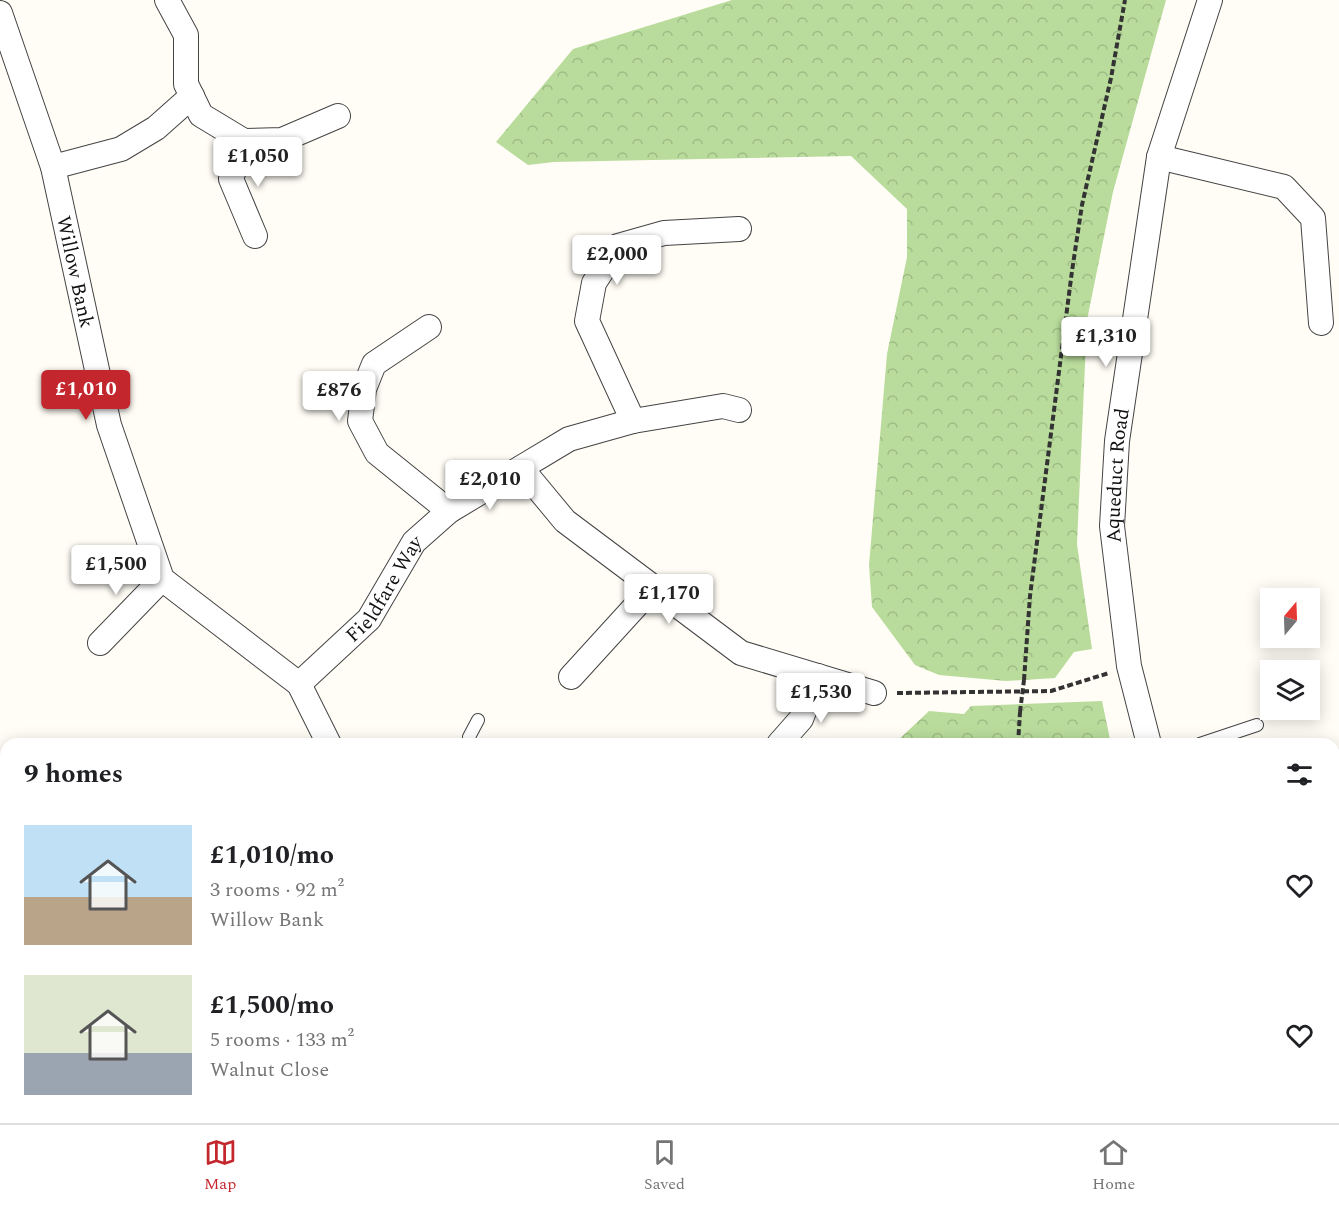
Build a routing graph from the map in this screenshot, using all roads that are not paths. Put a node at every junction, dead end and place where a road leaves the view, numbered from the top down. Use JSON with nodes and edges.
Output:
{"nodes":[{"id":1,"x":167,"y":0,"type":"edge"},
{"id":2,"x":1210,"y":0,"type":"edge"},
{"id":3,"x":2,"y":25,"type":"edge"},
{"id":4,"x":192,"y":96,"type":"junction"},
{"id":5,"x":338,"y":116,"type":"dead end"},
{"id":6,"x":244,"y":141,"type":"junction"},
{"id":7,"x":1159,"y":158,"type":"junction"},
{"id":8,"x":53,"y":167,"type":"junction"},
{"id":9,"x":739,"y":229,"type":"dead end"},
{"id":10,"x":255,"y":236,"type":"dead end"},
{"id":11,"x":1321,"y":323,"type":"dead end"},
{"id":12,"x":429,"y":327,"type":"dead end"},
{"id":13,"x":739,"y":410,"type":"dead end"},
{"id":14,"x":633,"y":421,"type":"junction"},
{"id":15,"x":521,"y":468,"type":"junction"},
{"id":16,"x":449,"y":511,"type":"junction"},
{"id":17,"x":162,"y":579,"type":"junction"},
{"id":18,"x":653,"y":587,"type":"junction"},
{"id":19,"x":100,"y":643,"type":"dead end"},
{"id":20,"x":818,"y":676,"type":"junction"},
{"id":21,"x":571,"y":677,"type":"dead end"},
{"id":22,"x":299,"y":684,"type":"junction"},
{"id":23,"x":874,"y":693,"type":"road end"},
{"id":24,"x":478,"y":720,"type":"dead end"},
{"id":25,"x":1257,"y":725,"type":"dead end"},
{"id":26,"x":326,"y":738,"type":"edge"},
{"id":27,"x":470,"y":738,"type":"edge"},
{"id":28,"x":784,"y":738,"type":"edge"},
{"id":29,"x":1148,"y":738,"type":"edge"},
{"id":30,"x":1218,"y":738,"type":"edge"}],
"edges":[{"from":1,"to":4,"type":"street"},
{"from":2,"to":7,"type":"street","name":"Aqueduct Road"},
{"from":3,"to":8,"type":"street","name":"Willow Bank"},
{"from":4,"to":6,"type":"street"},
{"from":4,"to":8,"type":"street"},
{"from":5,"to":6,"type":"street"},
{"from":6,"to":10,"type":"street"},
{"from":7,"to":11,"type":"street"},
{"from":7,"to":29,"type":"street","name":"Aqueduct Road"},
{"from":8,"to":17,"type":"street","name":"Willow Bank"},
{"from":9,"to":14,"type":"street"},
{"from":12,"to":16,"type":"street"},
{"from":13,"to":14,"type":"street","name":"Fieldfare Way"},
{"from":14,"to":15,"type":"street","name":"Fieldfare Way"},
{"from":15,"to":16,"type":"street","name":"Fieldfare Way"},
{"from":15,"to":18,"type":"street"},
{"from":16,"to":22,"type":"street","name":"Fieldfare Way"},
{"from":17,"to":19,"type":"street"},
{"from":17,"to":22,"type":"street"},
{"from":18,"to":20,"type":"street"},
{"from":18,"to":21,"type":"street"},
{"from":20,"to":23,"type":"street"},
{"from":20,"to":28,"type":"street"},
{"from":22,"to":26,"type":"street"},
{"from":24,"to":27,"type":"lane"},
{"from":25,"to":30,"type":"lane"}]}
